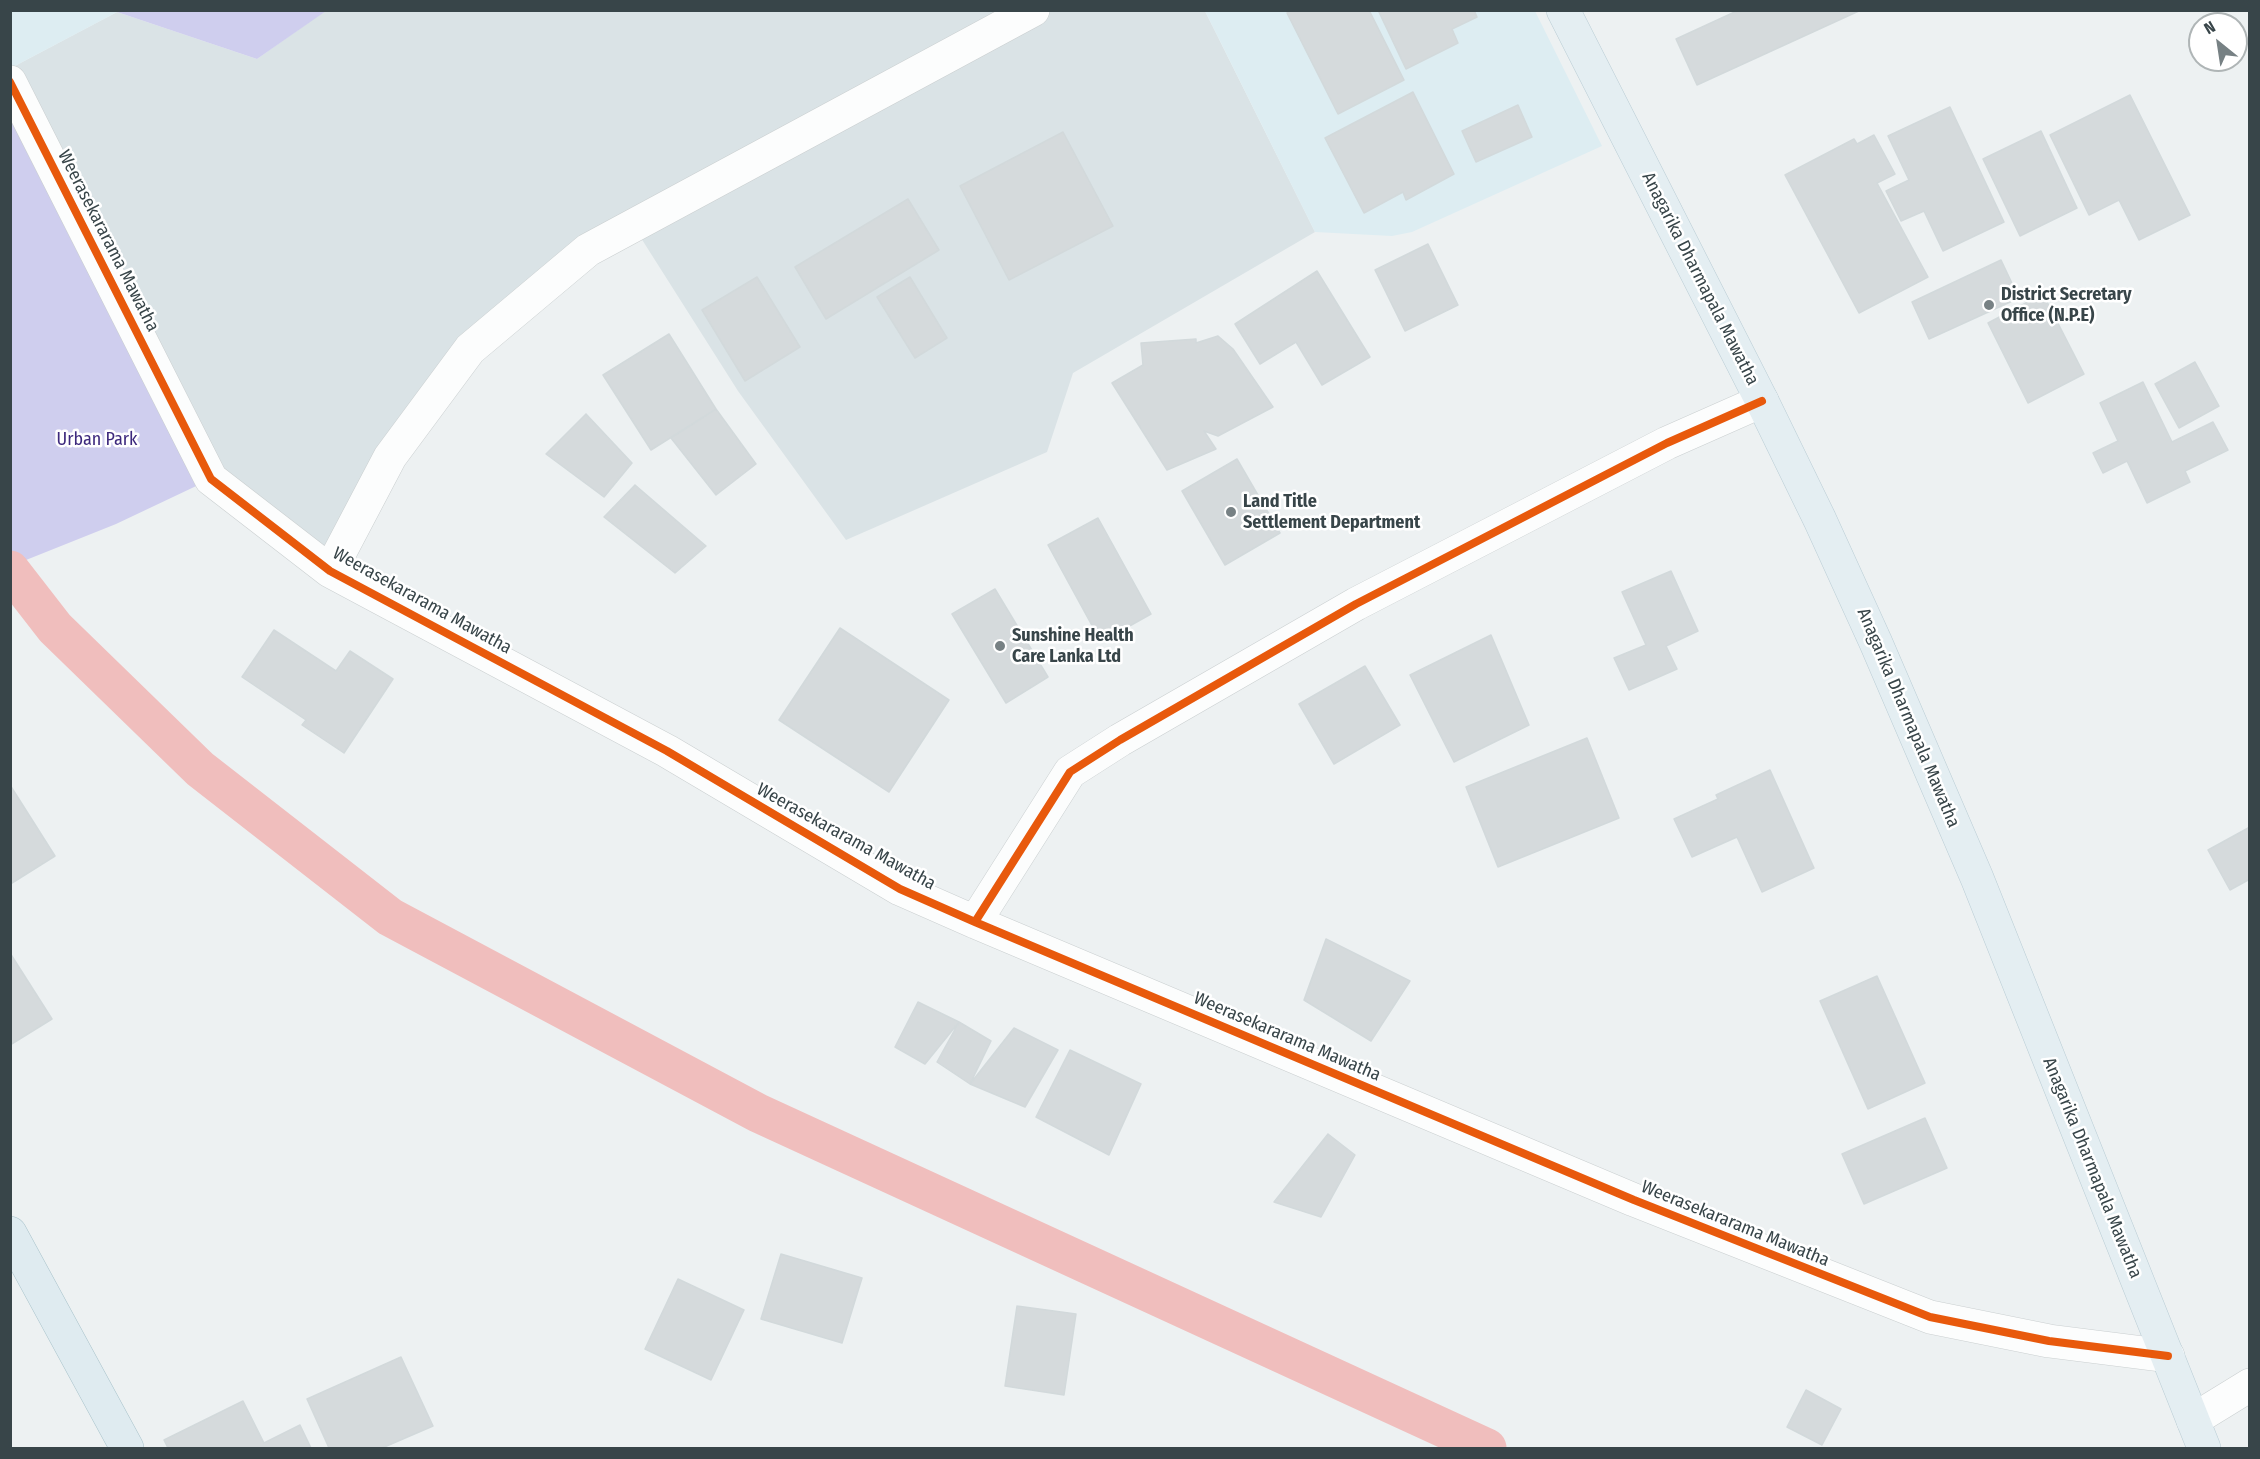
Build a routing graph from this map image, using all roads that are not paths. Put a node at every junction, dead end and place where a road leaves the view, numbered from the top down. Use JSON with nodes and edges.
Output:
{"nodes":[{"id":1,"x":1033,"y":10,"type":"edge"},
{"id":2,"x":1563,"y":10,"type":"edge"},
{"id":3,"x":10,"y":81,"type":"edge"},
{"id":4,"x":1762,"y":401,"type":"junction"},
{"id":5,"x":330,"y":571,"type":"junction"},
{"id":6,"x":975,"y":921,"type":"junction"},
{"id":7,"x":10,"y":1233,"type":"edge"},
{"id":8,"x":2168,"y":1356,"type":"junction"},
{"id":9,"x":2250,"y":1385,"type":"edge"},
{"id":10,"x":2199,"y":1434,"type":"edge"},
{"id":11,"x":127,"y":1449,"type":"edge"}],
"edges":[{"from":1,"to":5,"type":"street"},
{"from":2,"to":4,"type":"main road","name":"Anagarika Dharmapala Mawatha"},
{"from":3,"to":5,"type":"street","name":"Weerasekararama Mawatha"},
{"from":4,"to":6,"type":"street"},
{"from":4,"to":8,"type":"main road","name":"Anagarika Dharmapala Mawatha"},
{"from":5,"to":6,"type":"street","name":"Weerasekararama Mawatha"},
{"from":6,"to":8,"type":"street","name":"Weerasekararama Mawatha"},
{"from":7,"to":11,"type":"highway"},
{"from":8,"to":10,"type":"main road","name":"Anagarika Dharmapala Mawatha"},
{"from":9,"to":10,"type":"street"}]}
